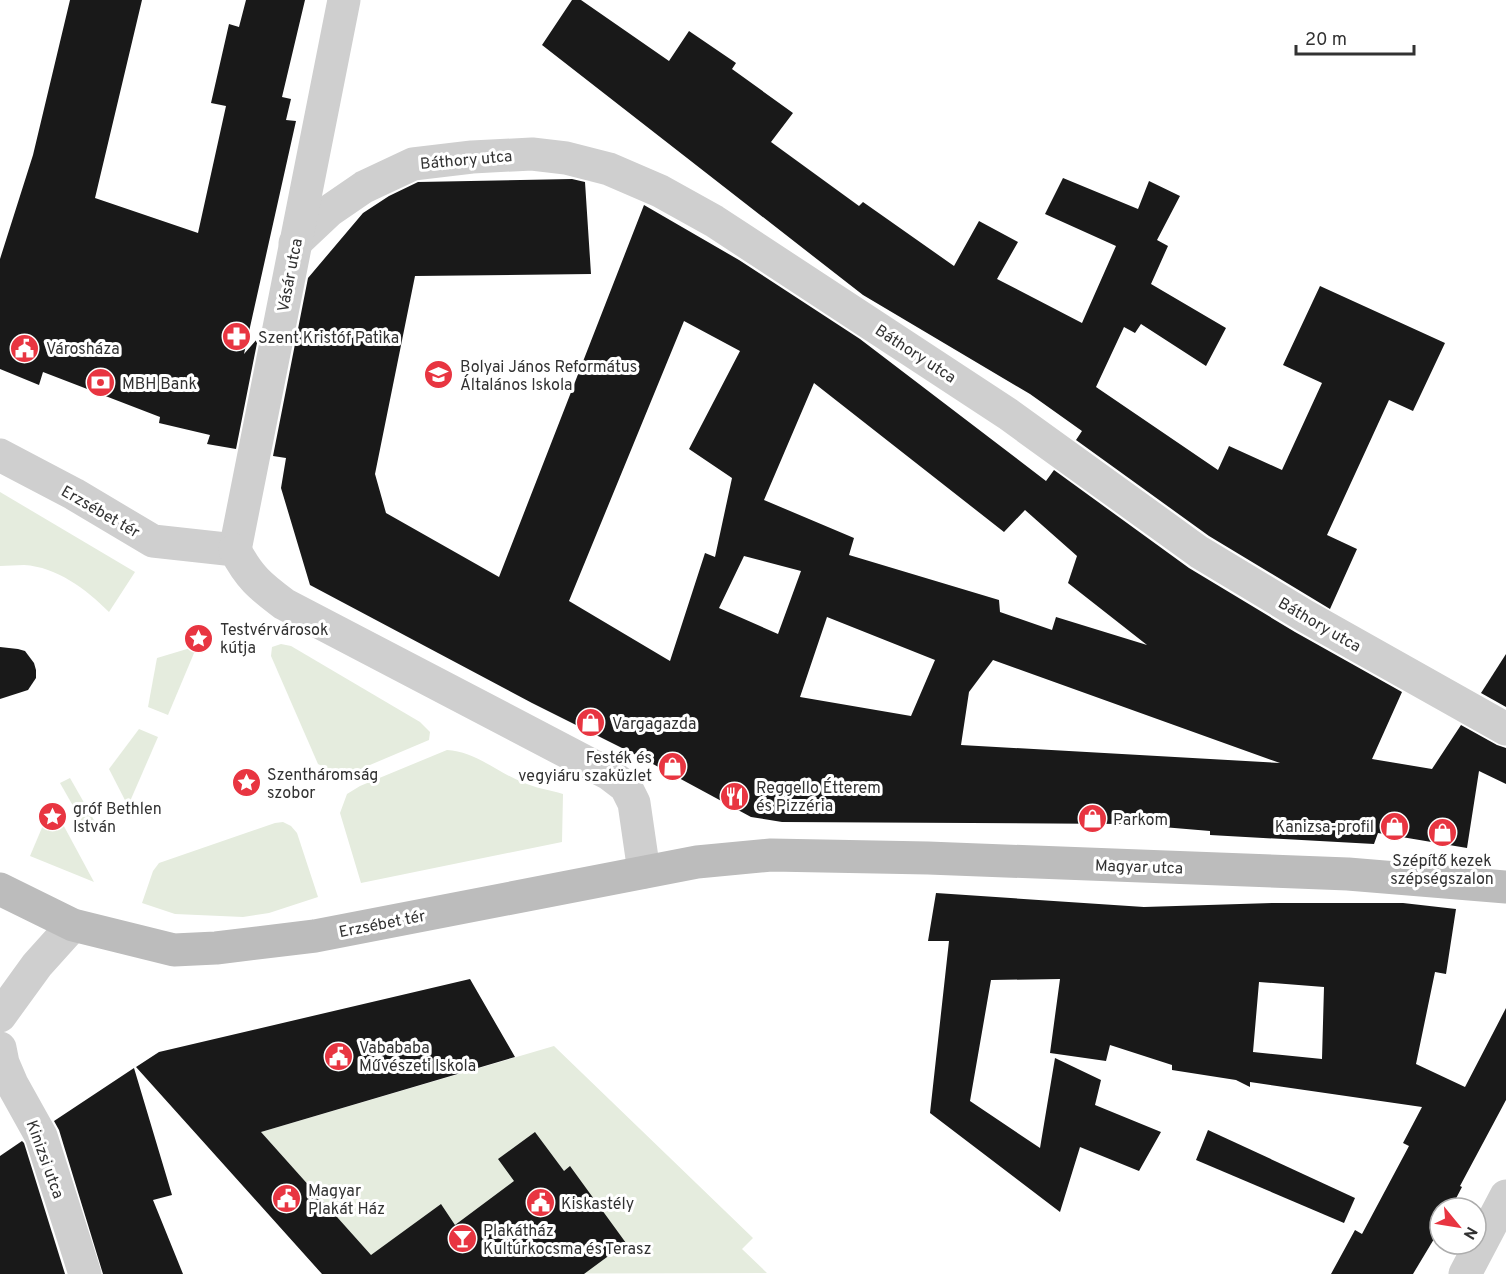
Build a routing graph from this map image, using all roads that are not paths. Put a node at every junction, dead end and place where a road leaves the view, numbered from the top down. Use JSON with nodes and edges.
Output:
{"nodes":[{"id":1,"x":344,"y":0,"type":"edge"},
{"id":2,"x":295,"y":243,"type":"junction"},
{"id":3,"x":0,"y":455,"type":"edge"},
{"id":4,"x":235,"y":550,"type":"junction"},
{"id":5,"x":1506,"y":729,"type":"edge"},
{"id":6,"x":771,"y":855,"type":"joint"},
{"id":7,"x":644,"y":872,"type":"junction"},
{"id":8,"x":1506,"y":887,"type":"edge"},
{"id":9,"x":0,"y":889,"type":"edge"},
{"id":10,"x":74,"y":925,"type":"junction"},
{"id":11,"x":0,"y":1016,"type":"edge"},
{"id":12,"x":0,"y":1048,"type":"edge"},
{"id":13,"x":1506,"y":1196,"type":"edge"},
{"id":14,"x":85,"y":1274,"type":"edge"},
{"id":15,"x":1465,"y":1274,"type":"edge"}],
"edges":[{"from":1,"to":2,"type":"street","name":"Vásár utca"},
{"from":2,"to":4,"type":"street","name":"Vásár utca"},
{"from":2,"to":5,"type":"street","name":"Báthory utca"},
{"from":3,"to":4,"type":"street","name":"Erzsébet tér"},
{"from":4,"to":7,"type":"street"},
{"from":6,"to":7,"type":"street","name":"Erzsébet tér"},
{"from":6,"to":8,"type":"street","name":"Magyar utca"},
{"from":7,"to":10,"type":"street","name":"Erzsébet tér"},
{"from":9,"to":10,"type":"street","name":"Erzsébet tér"},
{"from":10,"to":11,"type":"street"},
{"from":12,"to":14,"type":"street","name":"Kinizsi utca"},
{"from":13,"to":15,"type":"street"}]}
